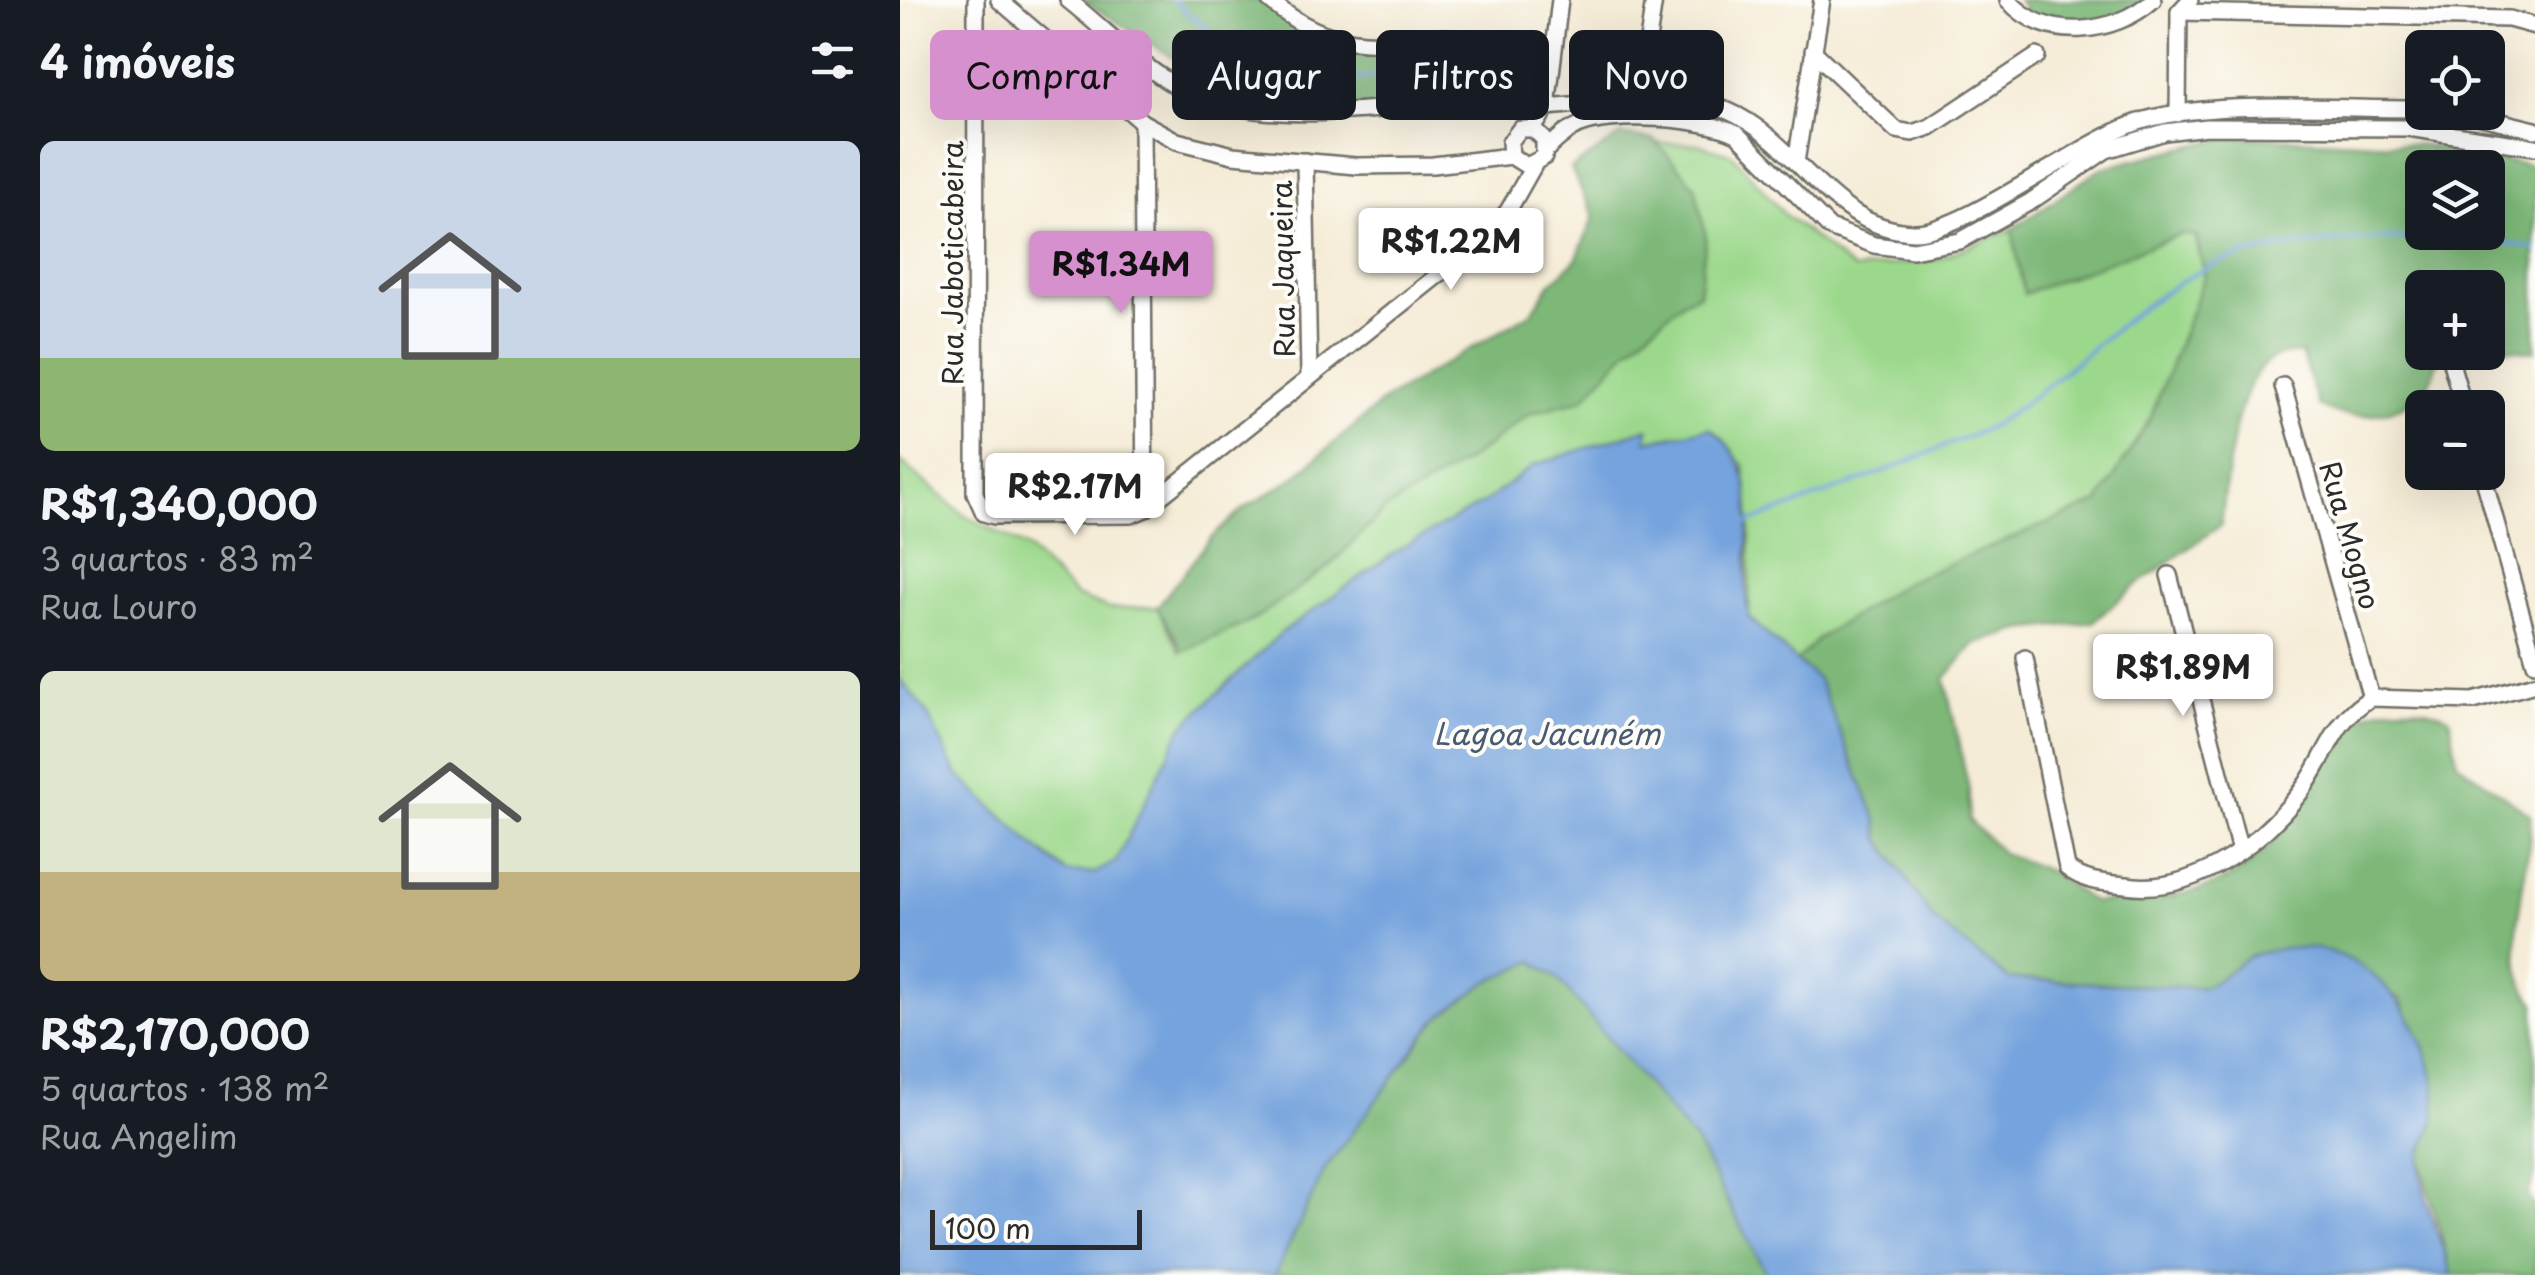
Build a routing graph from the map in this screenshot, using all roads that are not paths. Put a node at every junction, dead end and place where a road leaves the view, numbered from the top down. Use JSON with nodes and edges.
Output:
{"nodes":[{"id":1,"x":976,"y":0,"type":"edge"},
{"id":2,"x":999,"y":0,"type":"edge"},
{"id":3,"x":1068,"y":0,"type":"edge"},
{"id":4,"x":1270,"y":0,"type":"edge"},
{"id":5,"x":1560,"y":0,"type":"edge"},
{"id":6,"x":1654,"y":0,"type":"edge"},
{"id":7,"x":1822,"y":0,"type":"edge"},
{"id":8,"x":2008,"y":0,"type":"edge"},
{"id":9,"x":2152,"y":0,"type":"edge"},
{"id":10,"x":2185,"y":6,"type":"edge"},
{"id":11,"x":2535,"y":26,"type":"edge"},
{"id":12,"x":1650,"y":30,"type":"edge"},
{"id":13,"x":1813,"y":51,"type":"junction"},
{"id":14,"x":2038,"y":56,"type":"dead end"},
{"id":15,"x":1549,"y":91,"type":"edge"},
{"id":16,"x":2405,"y":109,"type":"edge"},
{"id":17,"x":1724,"y":110,"type":"edge"},
{"id":18,"x":2178,"y":114,"type":"junction"},
{"id":19,"x":1539,"y":120,"type":"edge"},
{"id":20,"x":1142,"y":122,"type":"junction"},
{"id":21,"x":2505,"y":123,"type":"edge"},
{"id":22,"x":1533,"y":129,"type":"junction"},
{"id":23,"x":2535,"y":130,"type":"edge"},
{"id":24,"x":2535,"y":146,"type":"edge"},
{"id":25,"x":1546,"y":150,"type":"junction"},
{"id":26,"x":1511,"y":156,"type":"junction"},
{"id":27,"x":1305,"y":162,"type":"junction"},
{"id":28,"x":1796,"y":162,"type":"junction"},
{"id":29,"x":1534,"y":164,"type":"junction"},
{"id":30,"x":1309,"y":375,"type":"junction"},
{"id":31,"x":2282,"y":386,"type":"dead end"},
{"id":32,"x":2487,"y":490,"type":"edge"},
{"id":33,"x":1146,"y":509,"type":"junction"},
{"id":34,"x":2169,"y":575,"type":"dead end"},
{"id":35,"x":2025,"y":658,"type":"dead end"},
{"id":36,"x":2535,"y":663,"type":"edge"},
{"id":37,"x":2535,"y":684,"type":"edge"},
{"id":38,"x":2370,"y":698,"type":"junction"},
{"id":39,"x":2240,"y":851,"type":"junction"}],
"edges":[{"from":1,"to":33,"type":"street","name":"Rua Jaboticabeira"},
{"from":2,"to":20,"type":"street"},
{"from":3,"to":4,"type":"street"},
{"from":5,"to":15,"type":"street"},
{"from":6,"to":12,"type":"street"},
{"from":7,"to":13,"type":"street"},
{"from":8,"to":9,"type":"street"},
{"from":10,"to":11,"type":"street"},
{"from":10,"to":18,"type":"street"},
{"from":13,"to":14,"type":"street"},
{"from":13,"to":28,"type":"street"},
{"from":16,"to":18,"type":"street"},
{"from":17,"to":28,"type":"street"},
{"from":18,"to":28,"type":"street"},
{"from":19,"to":22,"type":"street"},
{"from":20,"to":27,"type":"street"},
{"from":20,"to":33,"type":"street"},
{"from":21,"to":23,"type":"street"},
{"from":22,"to":25,"type":"street"},
{"from":22,"to":26,"type":"street"},
{"from":24,"to":25,"type":"street"},
{"from":25,"to":29,"type":"street"},
{"from":26,"to":27,"type":"street"},
{"from":26,"to":29,"type":"street"},
{"from":27,"to":30,"type":"street","name":"Rua Jaqueira"},
{"from":29,"to":30,"type":"street"},
{"from":30,"to":33,"type":"street"},
{"from":31,"to":38,"type":"street","name":"Rua Mogno"},
{"from":32,"to":36,"type":"street"},
{"from":34,"to":39,"type":"street"},
{"from":35,"to":39,"type":"street"},
{"from":37,"to":38,"type":"street"},
{"from":38,"to":39,"type":"street"}]}
